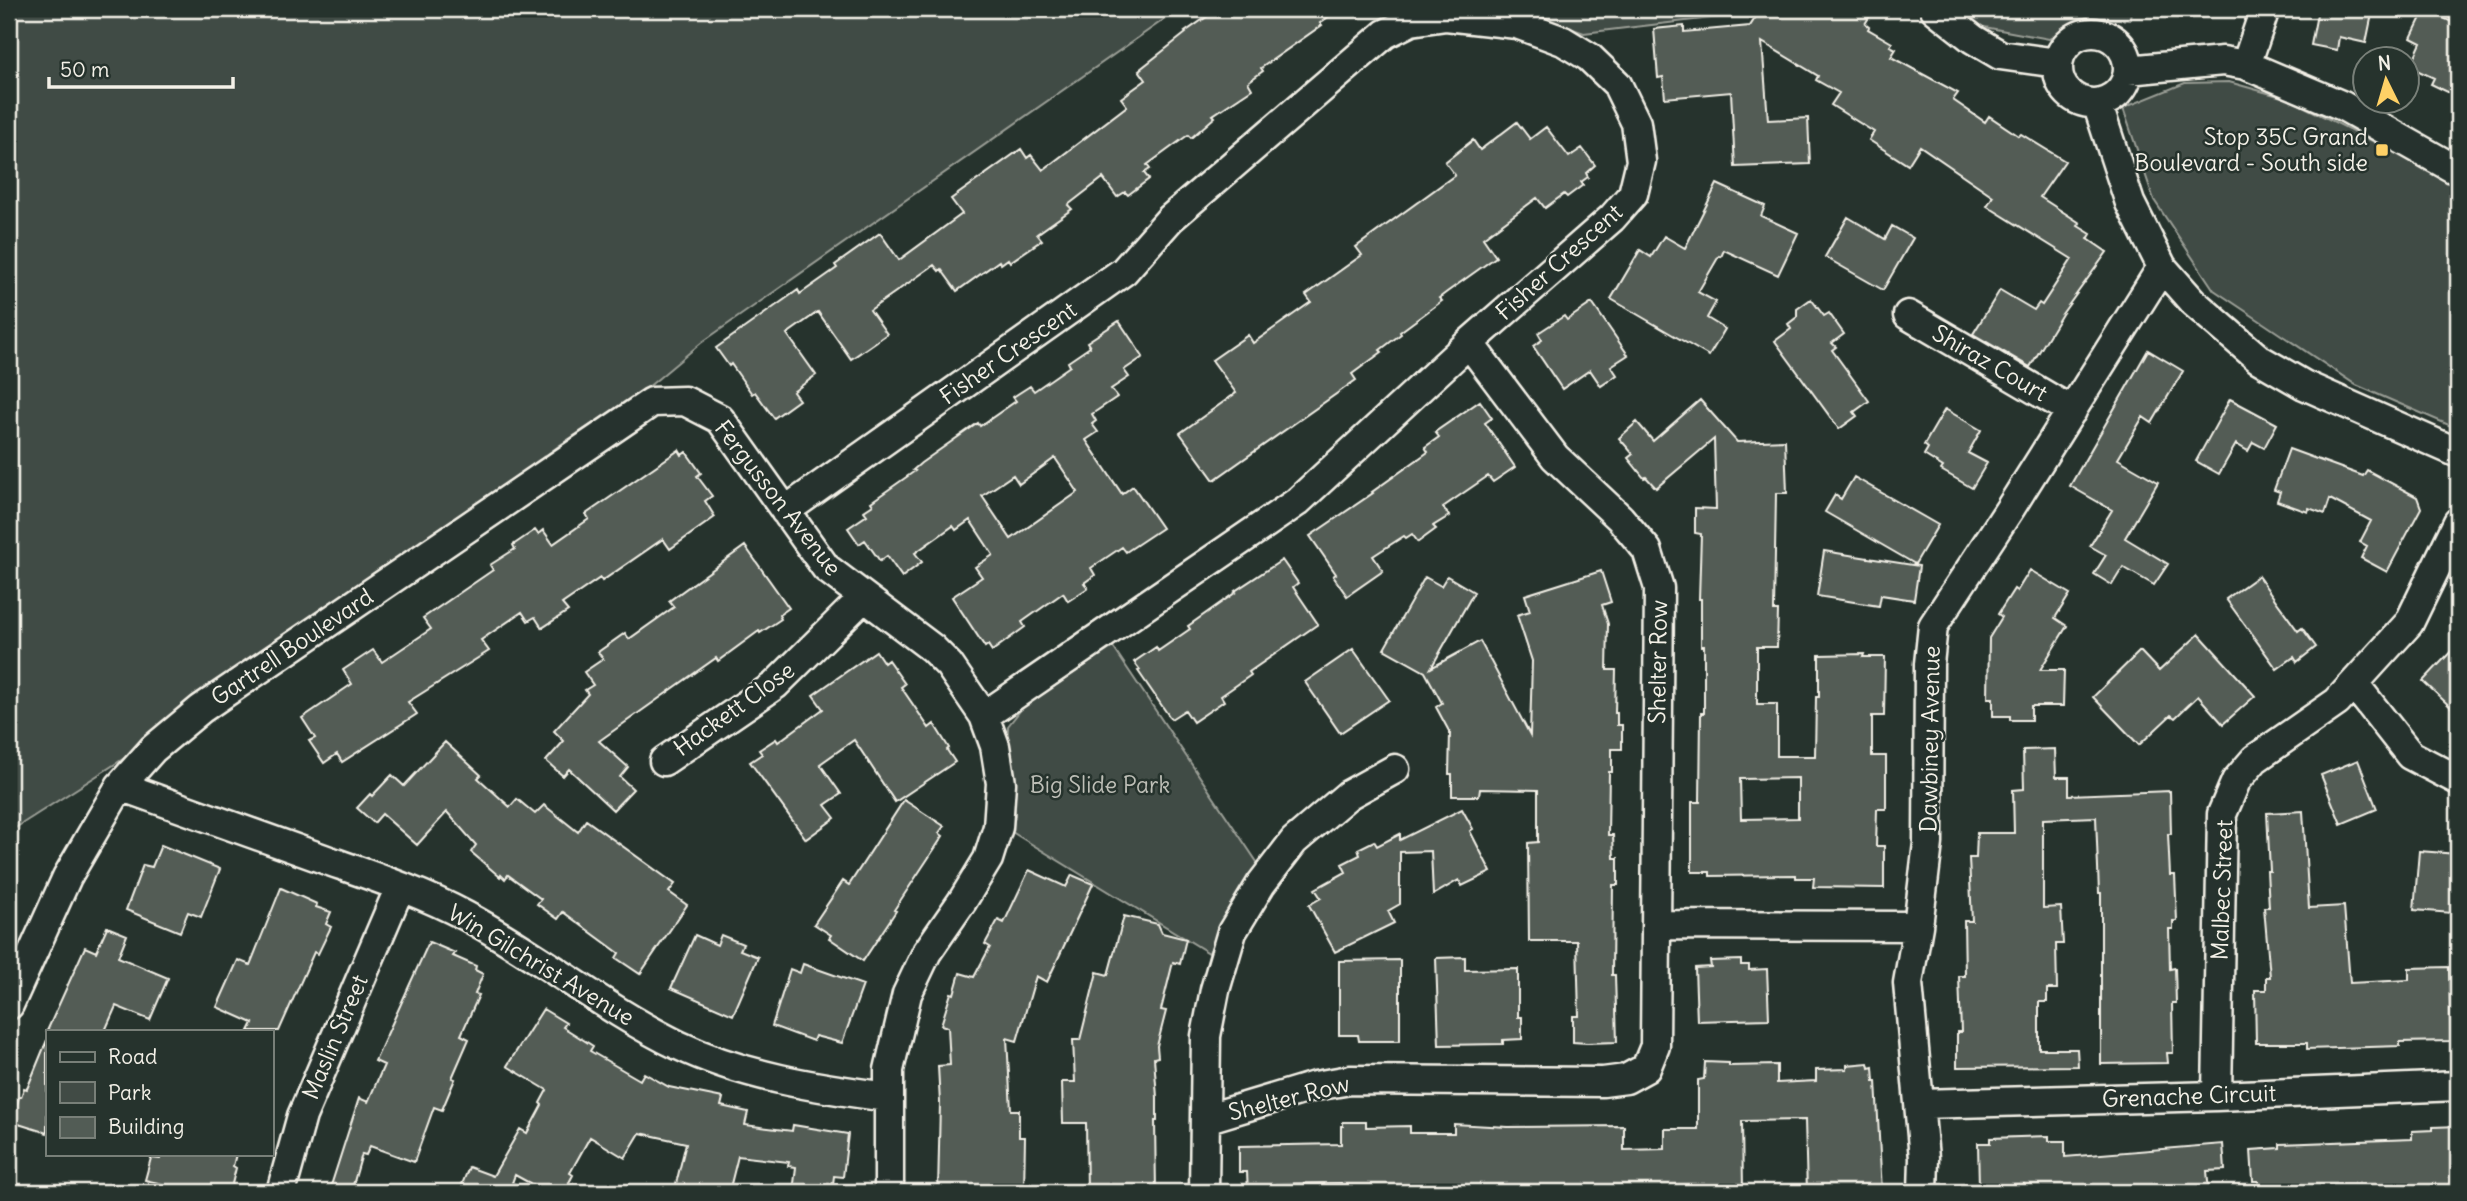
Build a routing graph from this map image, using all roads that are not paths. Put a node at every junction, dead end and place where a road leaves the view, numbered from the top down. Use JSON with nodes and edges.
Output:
{"nodes":[{"id":1,"x":1935,"y":9,"type":"edge"},
{"id":2,"x":2266,"y":9,"type":"edge"},
{"id":3,"x":2058,"y":63,"type":"junction"},
{"id":4,"x":2246,"y":65,"type":"junction"},
{"id":5,"x":2128,"y":69,"type":"junction"},
{"id":6,"x":2097,"y":103,"type":"junction"},
{"id":7,"x":2458,"y":171,"type":"edge"},
{"id":8,"x":2162,"y":267,"type":"junction"},
{"id":9,"x":1908,"y":315,"type":"dead end"},
{"id":10,"x":1469,"y":343,"type":"junction"},
{"id":11,"x":685,"y":401,"type":"joint"},
{"id":12,"x":2072,"y":411,"type":"junction"},
{"id":13,"x":2458,"y":453,"type":"edge"},
{"id":14,"x":785,"y":511,"type":"junction"},
{"id":15,"x":2458,"y":522,"type":"edge"},
{"id":16,"x":863,"y":598,"type":"junction"},
{"id":17,"x":2355,"y":684,"type":"junction"},
{"id":18,"x":984,"y":716,"type":"junction"},
{"id":19,"x":664,"y":761,"type":"dead end"},
{"id":20,"x":1395,"y":769,"type":"dead end"},
{"id":21,"x":2458,"y":780,"type":"edge"},
{"id":22,"x":120,"y":786,"type":"junction"},
{"id":23,"x":400,"y":887,"type":"junction"},
{"id":24,"x":1656,"y":925,"type":"junction"},
{"id":25,"x":1918,"y":926,"type":"junction"},
{"id":26,"x":9,"y":1005,"type":"edge"},
{"id":27,"x":2458,"y":1086,"type":"edge"},
{"id":28,"x":2217,"y":1096,"type":"junction"},
{"id":29,"x":888,"y":1097,"type":"junction"},
{"id":30,"x":1919,"y":1104,"type":"junction"},
{"id":31,"x":1205,"y":1119,"type":"junction"},
{"id":32,"x":281,"y":1192,"type":"edge"},
{"id":33,"x":890,"y":1192,"type":"edge"},
{"id":34,"x":1204,"y":1192,"type":"edge"},
{"id":35,"x":1923,"y":1192,"type":"edge"}],
"edges":[{"from":1,"to":3,"type":"street"},
{"from":2,"to":4,"type":"street"},
{"from":3,"to":5,"type":"street"},
{"from":3,"to":6,"type":"street"},
{"from":4,"to":5,"type":"street"},
{"from":4,"to":7,"type":"street"},
{"from":5,"to":6,"type":"street"},
{"from":6,"to":8,"type":"street"},
{"from":8,"to":12,"type":"street","name":"Dawbiney Avenue"},
{"from":8,"to":13,"type":"street"},
{"from":9,"to":12,"type":"street","name":"Shiraz Court"},
{"from":10,"to":14,"type":"street","name":"Fisher Crescent"},
{"from":10,"to":18,"type":"street","name":"Fisher Crescent"},
{"from":10,"to":24,"type":"street","name":"Shelter Row"},
{"from":11,"to":14,"type":"street","name":"Fergusson Avenue"},
{"from":11,"to":22,"type":"street","name":"Gartrell Boulevard"},
{"from":12,"to":25,"type":"street","name":"Dawbiney Avenue"},
{"from":14,"to":16,"type":"street","name":"Fergusson Avenue"},
{"from":15,"to":17,"type":"street","name":"Malbec Street"},
{"from":16,"to":18,"type":"street","name":"Fergusson Avenue"},
{"from":16,"to":19,"type":"street","name":"Hackett Close"},
{"from":17,"to":21,"type":"street"},
{"from":17,"to":28,"type":"street","name":"Malbec Street"},
{"from":18,"to":29,"type":"street","name":"Fergusson Avenue"},
{"from":20,"to":31,"type":"street"},
{"from":22,"to":23,"type":"street","name":"Win Gilchrist Avenue"},
{"from":22,"to":26,"type":"street","name":"Gartrell Boulevard"},
{"from":23,"to":29,"type":"street","name":"Win Gilchrist Avenue"},
{"from":23,"to":32,"type":"street","name":"Maslin Street"},
{"from":24,"to":25,"type":"street"},
{"from":24,"to":31,"type":"street","name":"Shelter Row"},
{"from":25,"to":30,"type":"street","name":"Dawbiney Avenue"},
{"from":27,"to":28,"type":"street","name":"Grenache Circuit"},
{"from":28,"to":30,"type":"street","name":"Grenache Circuit"},
{"from":29,"to":33,"type":"street","name":"Fergusson Avenue"},
{"from":30,"to":35,"type":"street","name":"Dawbiney Avenue"},
{"from":31,"to":34,"type":"street"}]}
